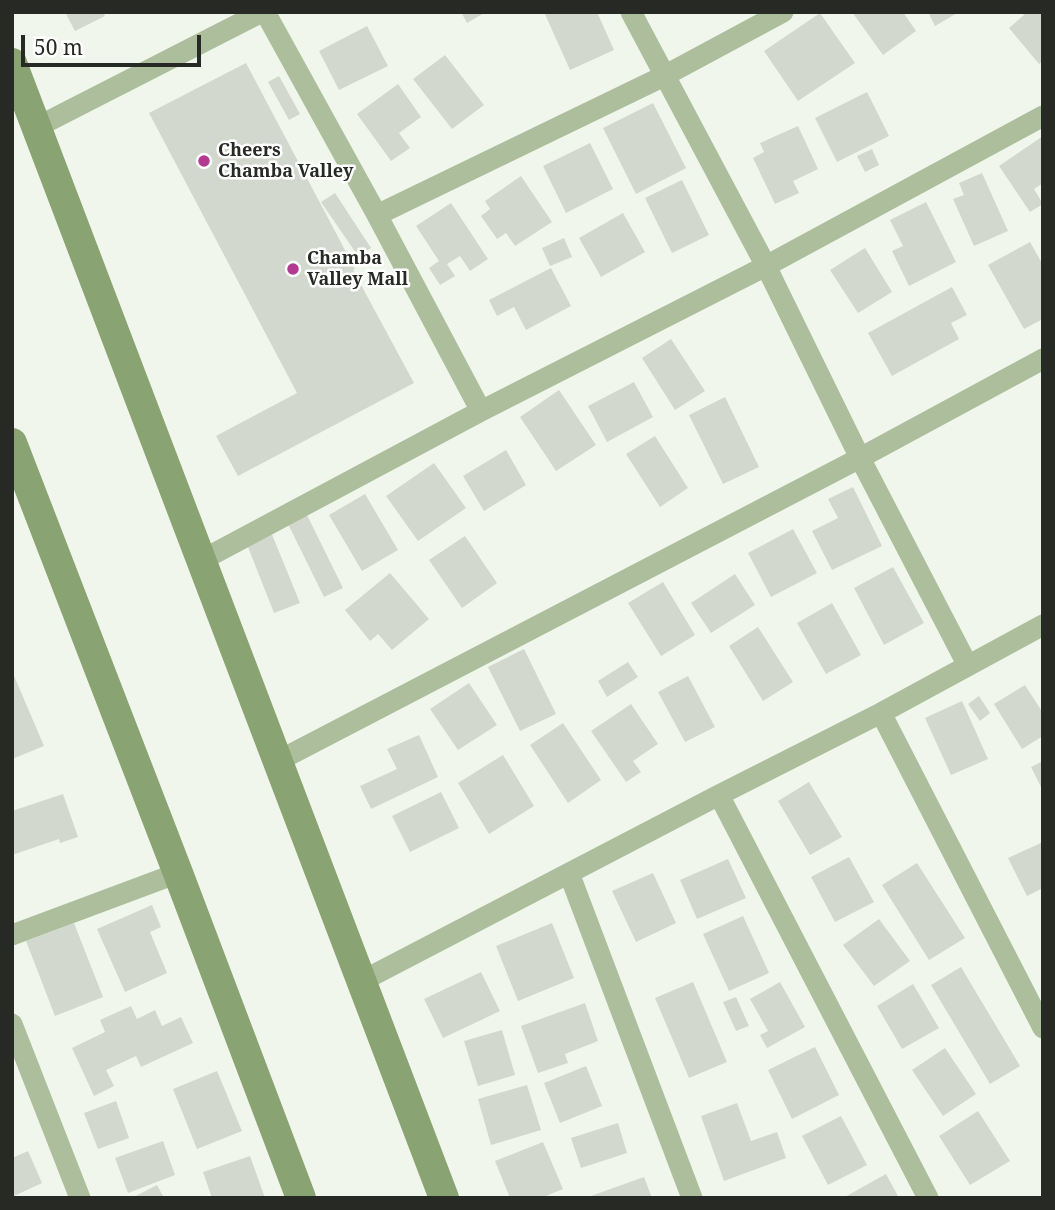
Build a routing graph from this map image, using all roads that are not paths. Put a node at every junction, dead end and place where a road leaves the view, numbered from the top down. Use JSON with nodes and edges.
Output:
{"nodes":[{"id":1,"x":263,"y":12,"type":"edge"},
{"id":2,"x":631,"y":12,"type":"edge"},
{"id":3,"x":783,"y":12,"type":"edge"},
{"id":4,"x":238,"y":18,"type":"edge"},
{"id":5,"x":12,"y":63,"type":"edge"},
{"id":6,"x":664,"y":76,"type":"junction"},
{"id":7,"x":1043,"y":116,"type":"edge"},
{"id":8,"x":37,"y":127,"type":"junction"},
{"id":9,"x":377,"y":215,"type":"junction"},
{"id":10,"x":766,"y":266,"type":"junction"},
{"id":11,"x":1043,"y":359,"type":"edge"},
{"id":12,"x":481,"y":411,"type":"junction"},
{"id":13,"x":12,"y":443,"type":"edge"},
{"id":14,"x":860,"y":458,"type":"junction"},
{"id":15,"x":202,"y":560,"type":"junction"},
{"id":16,"x":1040,"y":634,"type":"edge"},
{"id":17,"x":968,"y":666,"type":"junction"},
{"id":18,"x":881,"y":713,"type":"junction"},
{"id":19,"x":278,"y":761,"type":"junction"},
{"id":20,"x":719,"y":795,"type":"junction"},
{"id":21,"x":178,"y":873,"type":"junction"},
{"id":22,"x":569,"y":873,"type":"junction"},
{"id":23,"x":12,"y":935,"type":"edge"},
{"id":24,"x":362,"y":981,"type":"junction"},
{"id":25,"x":12,"y":1024,"type":"edge"},
{"id":26,"x":1043,"y":1028,"type":"edge"},
{"id":27,"x":79,"y":1198,"type":"edge"},
{"id":28,"x":300,"y":1198,"type":"edge"},
{"id":29,"x":444,"y":1198,"type":"edge"},
{"id":30,"x":692,"y":1198,"type":"edge"},
{"id":31,"x":928,"y":1198,"type":"edge"}],
"edges":[{"from":1,"to":4,"type":"street"},
{"from":1,"to":9,"type":"street"},
{"from":2,"to":6,"type":"street"},
{"from":3,"to":6,"type":"street"},
{"from":4,"to":8,"type":"street"},
{"from":5,"to":8,"type":"main road"},
{"from":6,"to":9,"type":"street"},
{"from":6,"to":10,"type":"street"},
{"from":7,"to":10,"type":"street"},
{"from":8,"to":15,"type":"main road"},
{"from":9,"to":12,"type":"street"},
{"from":10,"to":12,"type":"street"},
{"from":10,"to":14,"type":"street"},
{"from":11,"to":14,"type":"street"},
{"from":12,"to":15,"type":"street"},
{"from":13,"to":21,"type":"main road"},
{"from":14,"to":17,"type":"street"},
{"from":14,"to":19,"type":"street"},
{"from":15,"to":19,"type":"main road"},
{"from":16,"to":17,"type":"street"},
{"from":17,"to":18,"type":"street"},
{"from":18,"to":20,"type":"street"},
{"from":18,"to":26,"type":"street"},
{"from":19,"to":24,"type":"main road"},
{"from":20,"to":22,"type":"street"},
{"from":20,"to":31,"type":"street"},
{"from":21,"to":23,"type":"street"},
{"from":21,"to":28,"type":"main road"},
{"from":22,"to":24,"type":"street"},
{"from":22,"to":30,"type":"street"},
{"from":24,"to":29,"type":"main road"},
{"from":25,"to":27,"type":"street"}]}
